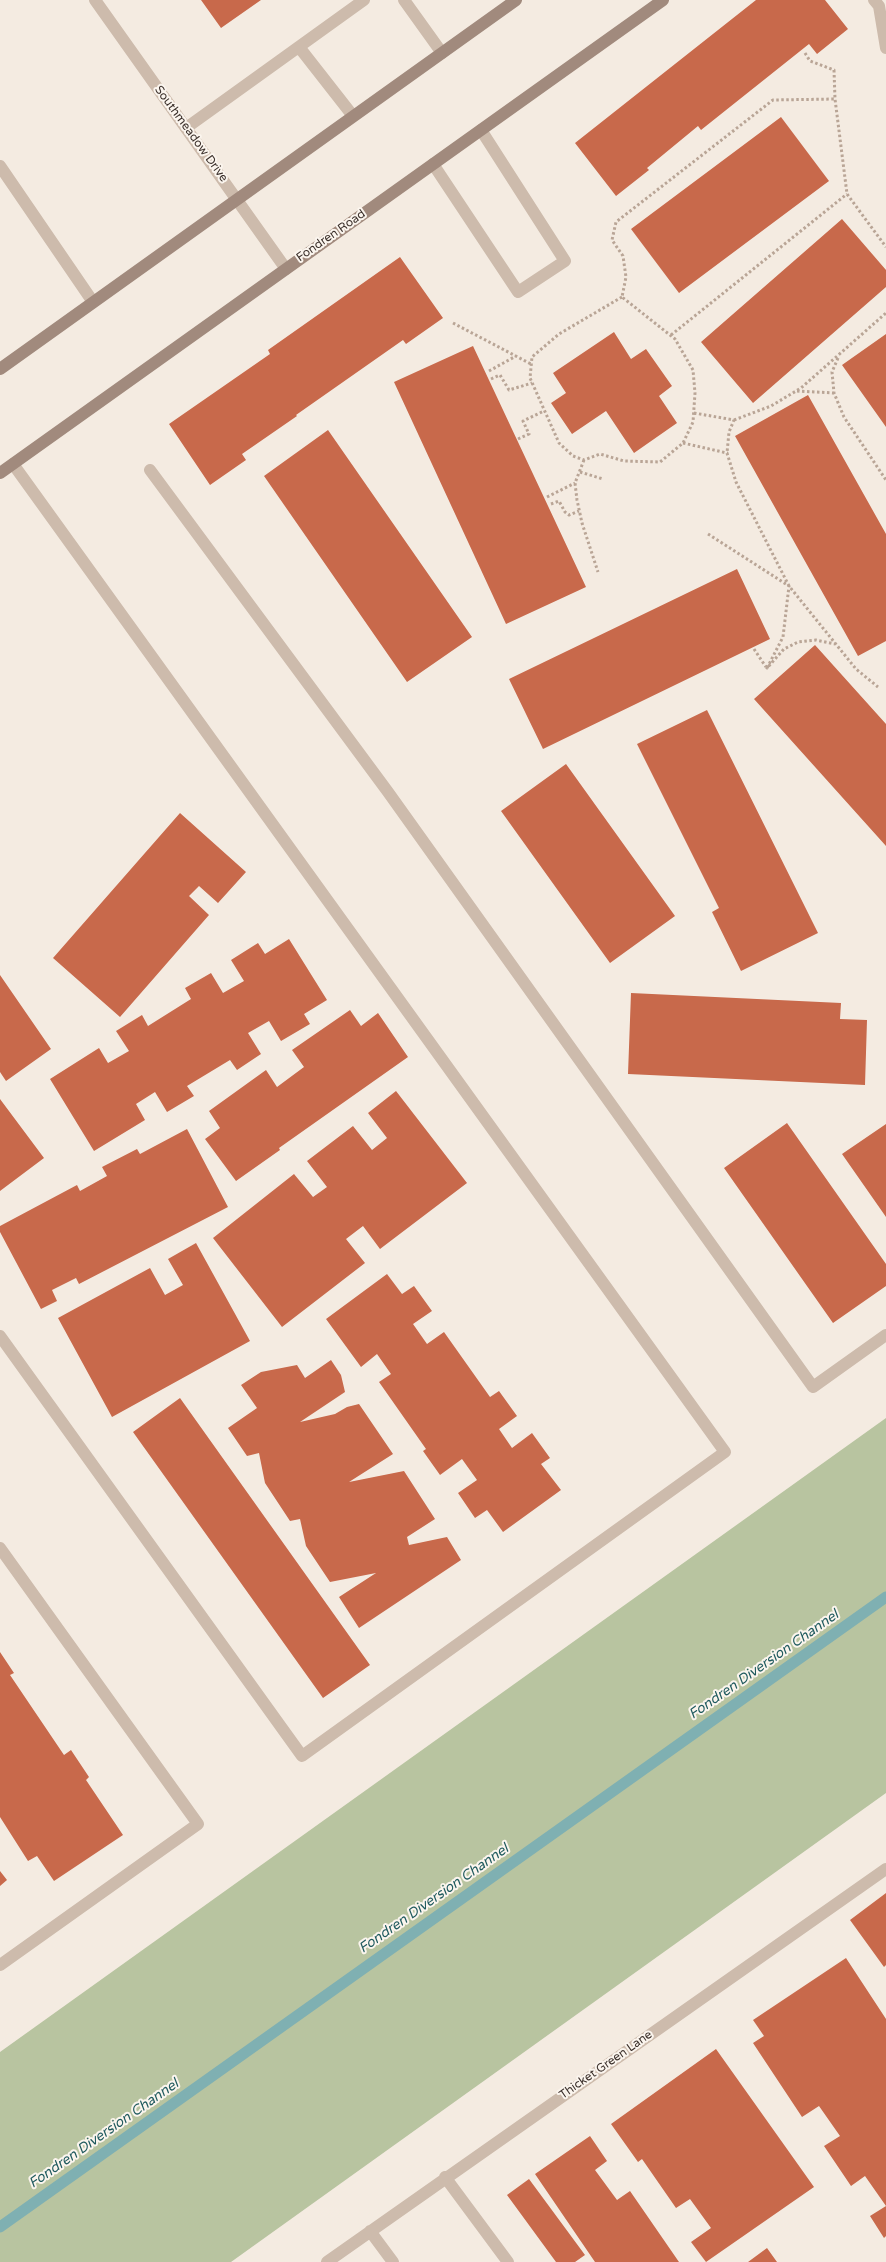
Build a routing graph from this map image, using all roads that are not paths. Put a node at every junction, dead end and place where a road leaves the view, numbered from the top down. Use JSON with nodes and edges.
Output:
{"nodes":[{"id":1,"x":95,"y":0,"type":"edge"},
{"id":2,"x":364,"y":0,"type":"edge"},
{"id":3,"x":404,"y":0,"type":"edge"},
{"id":4,"x":516,"y":0,"type":"edge"},
{"id":5,"x":663,"y":0,"type":"edge"},
{"id":6,"x":874,"y":0,"type":"edge"},
{"id":7,"x":299,"y":47,"type":"junction"},
{"id":8,"x":886,"y":48,"type":"edge"},
{"id":9,"x":442,"y":53,"type":"junction"},
{"id":10,"x":354,"y":116,"type":"junction"},
{"id":11,"x":186,"y":128,"type":"junction"},
{"id":12,"x":481,"y":130,"type":"junction"},
{"id":13,"x":433,"y":164,"type":"junction"},
{"id":14,"x":0,"y":166,"type":"edge"},
{"id":15,"x":237,"y":199,"type":"junction"},
{"id":16,"x":286,"y":269,"type":"junction"},
{"id":17,"x":93,"y":302,"type":"junction"},
{"id":18,"x":0,"y":368,"type":"edge"},
{"id":19,"x":13,"y":464,"type":"junction"},
{"id":20,"x":150,"y":470,"type":"dead end"},
{"id":21,"x":0,"y":473,"type":"edge"},
{"id":22,"x":886,"y":1335,"type":"edge"},
{"id":23,"x":0,"y":1336,"type":"edge"},
{"id":24,"x":0,"y":1548,"type":"edge"},
{"id":25,"x":886,"y":1869,"type":"edge"},
{"id":26,"x":0,"y":1965,"type":"edge"},
{"id":27,"x":445,"y":2177,"type":"junction"},
{"id":28,"x":370,"y":2231,"type":"junction"},
{"id":29,"x":327,"y":2262,"type":"edge"},
{"id":30,"x":393,"y":2262,"type":"edge"},
{"id":31,"x":508,"y":2262,"type":"edge"}],
"edges":[{"from":1,"to":11,"type":"street","name":"Southmeadow Drive"},
{"from":2,"to":7,"type":"street"},
{"from":3,"to":9,"type":"street"},
{"from":4,"to":9,"type":"main road"},
{"from":5,"to":12,"type":"main road","name":"Fondren Road"},
{"from":6,"to":8,"type":"street"},
{"from":7,"to":10,"type":"street"},
{"from":7,"to":11,"type":"street"},
{"from":9,"to":10,"type":"main road"},
{"from":10,"to":15,"type":"main road"},
{"from":11,"to":15,"type":"street","name":"Southmeadow Drive"},
{"from":12,"to":13,"type":"main road","name":"Fondren Road"},
{"from":12,"to":13,"type":"street"},
{"from":13,"to":16,"type":"main road","name":"Fondren Road"},
{"from":14,"to":17,"type":"street"},
{"from":15,"to":16,"type":"street","name":"Southmeadow Drive"},
{"from":15,"to":17,"type":"main road"},
{"from":16,"to":19,"type":"main road","name":"Fondren Road"},
{"from":17,"to":18,"type":"main road"},
{"from":19,"to":21,"type":"main road","name":"Fondren Road"},
{"from":19,"to":23,"type":"street"},
{"from":20,"to":22,"type":"street"},
{"from":24,"to":26,"type":"street"},
{"from":25,"to":27,"type":"street","name":"Thicket Green Lane"},
{"from":27,"to":28,"type":"street","name":"Thicket Green Lane"},
{"from":27,"to":31,"type":"street"},
{"from":28,"to":29,"type":"street","name":"Thicket Green Lane"},
{"from":28,"to":30,"type":"street"}]}
